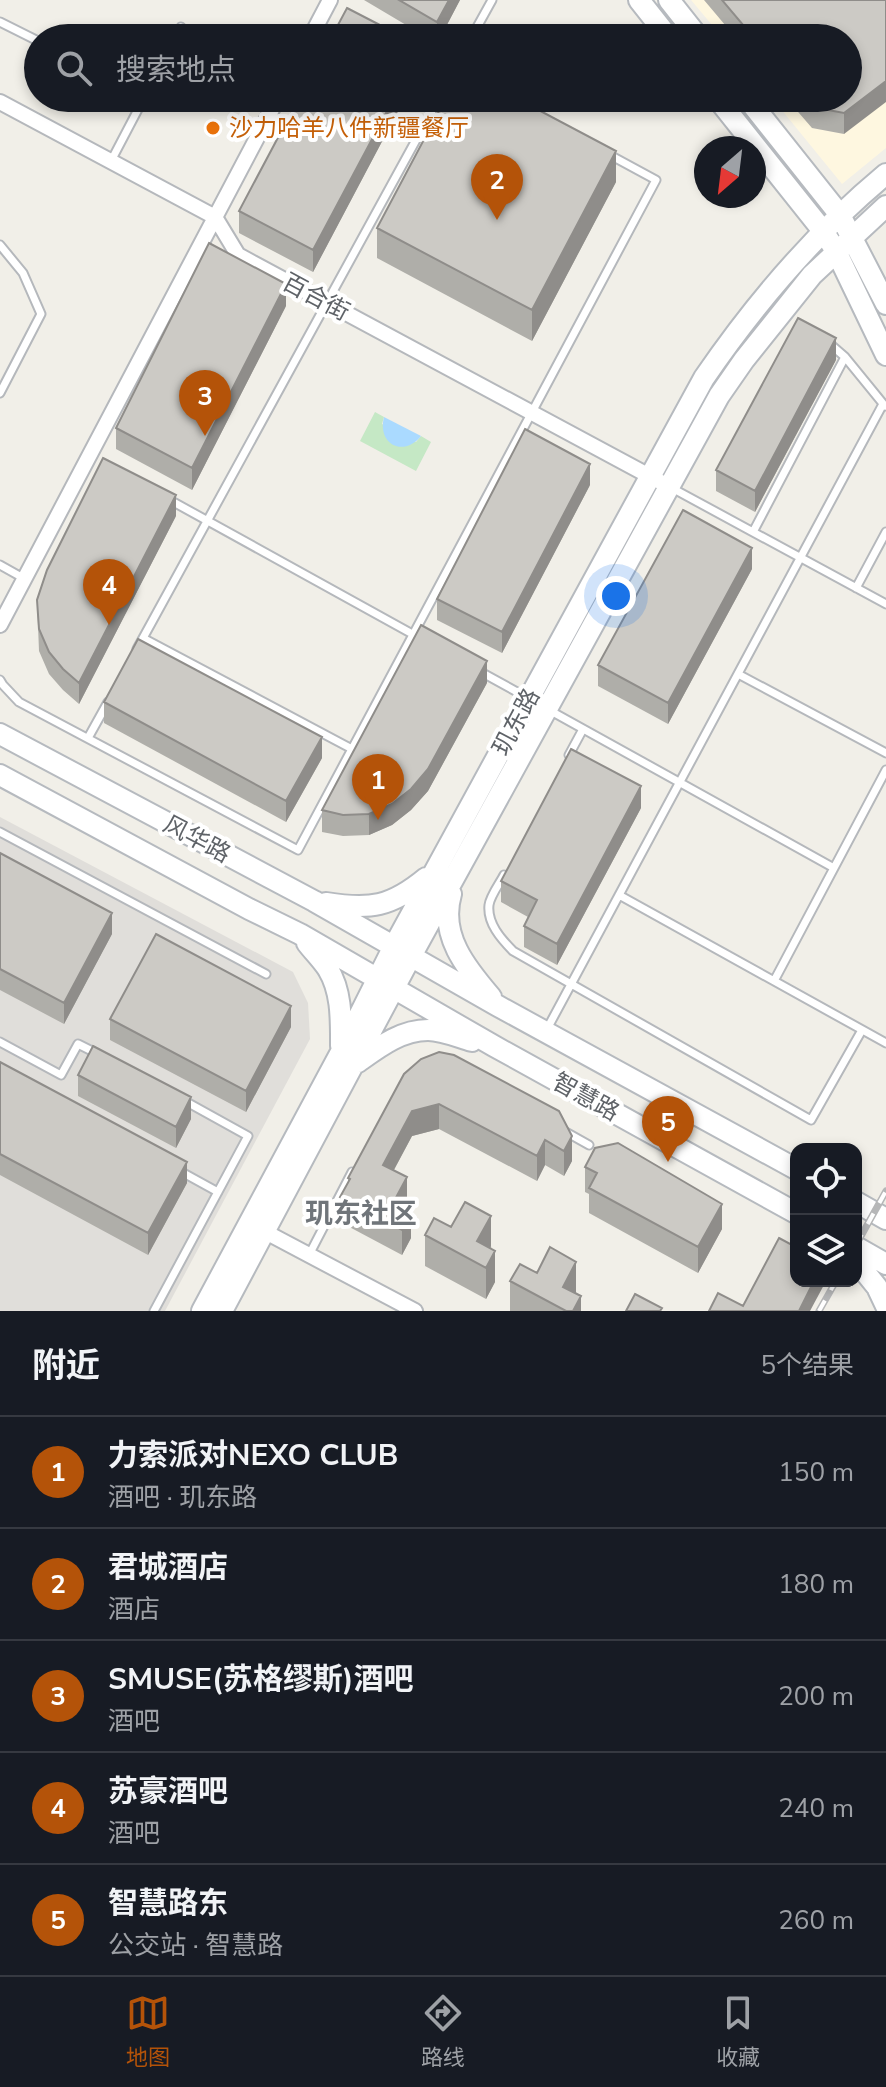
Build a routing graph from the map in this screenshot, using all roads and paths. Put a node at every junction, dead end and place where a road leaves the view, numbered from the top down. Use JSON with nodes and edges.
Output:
{"nodes":[{"id":1,"x":330,"y":0,"type":"edge"},
{"id":2,"x":492,"y":0,"type":"edge"},
{"id":3,"x":639,"y":0,"type":"edge"},
{"id":4,"x":669,"y":0,"type":"edge"},
{"id":5,"x":0,"y":22,"type":"edge"},
{"id":6,"x":317,"y":24,"type":"edge"},
{"id":7,"x":479,"y":24,"type":"edge"},
{"id":8,"x":658,"y":24,"type":"edge"},
{"id":9,"x":688,"y":24,"type":"edge"},
{"id":10,"x":24,"y":34,"type":"edge"},
{"id":11,"x":0,"y":102,"type":"edge"},
{"id":12,"x":137,"y":112,"type":"edge"},
{"id":13,"x":271,"y":112,"type":"edge"},
{"id":14,"x":431,"y":112,"type":"edge"},
{"id":15,"x":728,"y":112,"type":"edge"},
{"id":16,"x":758,"y":112,"type":"edge"},
{"id":17,"x":601,"y":150,"type":"edge"},
{"id":18,"x":111,"y":161,"type":"junction"},
{"id":19,"x":886,"y":174,"type":"edge"},
{"id":20,"x":886,"y":206,"type":"edge"},
{"id":21,"x":840,"y":215,"type":"junction"},
{"id":22,"x":215,"y":217,"type":"junction"},
{"id":23,"x":823,"y":231,"type":"junction"},
{"id":24,"x":852,"y":236,"type":"junction"},
{"id":25,"x":0,"y":245,"type":"edge"},
{"id":26,"x":836,"y":251,"type":"junction"},
{"id":27,"x":327,"y":302,"type":"junction"},
{"id":28,"x":886,"y":304,"type":"edge"},
{"id":29,"x":817,"y":338,"type":"edge"},
{"id":30,"x":886,"y":355,"type":"edge"},
{"id":31,"x":845,"y":357,"type":"junction"},
{"id":32,"x":0,"y":393,"type":"edge"},
{"id":33,"x":884,"y":406,"type":"edge"},
{"id":34,"x":532,"y":412,"type":"junction"},
{"id":35,"x":649,"y":475,"type":"junction"},
{"id":36,"x":668,"y":486,"type":"junction"},
{"id":37,"x":155,"y":492,"type":"edge"},
{"id":38,"x":207,"y":521,"type":"junction"},
{"id":39,"x":753,"y":532,"type":"junction"},
{"id":40,"x":886,"y":532,"type":"edge"},
{"id":41,"x":801,"y":558,"type":"junction"},
{"id":42,"x":0,"y":565,"type":"edge"},
{"id":43,"x":25,"y":579,"type":"junction"},
{"id":44,"x":856,"y":588,"type":"junction"},
{"id":45,"x":886,"y":604,"type":"edge"},
{"id":46,"x":0,"y":625,"type":"edge"},
{"id":47,"x":413,"y":635,"type":"junction"},
{"id":48,"x":143,"y":638,"type":"junction"},
{"id":49,"x":426,"y":642,"type":"edge"},
{"id":50,"x":136,"y":651,"type":"edge"},
{"id":51,"x":477,"y":670,"type":"edge"},
{"id":52,"x":738,"y":674,"type":"junction"},
{"id":53,"x":0,"y":680,"type":"edge"},
{"id":54,"x":115,"y":688,"type":"edge"},
{"id":55,"x":538,"y":704,"type":"junction"},
{"id":56,"x":583,"y":729,"type":"junction"},
{"id":57,"x":0,"y":734,"type":"edge"},
{"id":58,"x":88,"y":738,"type":"junction"},
{"id":59,"x":352,"y":749,"type":"junction"},
{"id":60,"x":886,"y":753,"type":"edge"},
{"id":61,"x":561,"y":769,"type":"edge"},
{"id":62,"x":886,"y":770,"type":"edge"},
{"id":63,"x":0,"y":775,"type":"edge"},
{"id":64,"x":680,"y":783,"type":"junction"},
{"id":65,"x":0,"y":832,"type":"edge"},
{"id":66,"x":510,"y":863,"type":"edge"},
{"id":67,"x":834,"y":868,"type":"junction"},
{"id":68,"x":436,"y":870,"type":"junction"},
{"id":69,"x":458,"y":871,"type":"junction"},
{"id":70,"x":267,"y":876,"type":"junction"},
{"id":71,"x":619,"y":895,"type":"junction"},
{"id":72,"x":314,"y":901,"type":"junction"},
{"id":73,"x":249,"y":909,"type":"junction"},
{"id":74,"x":300,"y":934,"type":"junction"},
{"id":75,"x":403,"y":951,"type":"junction"},
{"id":76,"x":266,"y":974,"type":"dead end"},
{"id":77,"x":774,"y":981,"type":"junction"},
{"id":78,"x":386,"y":984,"type":"junction"},
{"id":79,"x":572,"y":984,"type":"junction"},
{"id":80,"x":498,"y":1006,"type":"junction"},
{"id":81,"x":862,"y":1030,"type":"junction"},
{"id":82,"x":546,"y":1032,"type":"junction"},
{"id":83,"x":0,"y":1042,"type":"edge"},
{"id":84,"x":886,"y":1043,"type":"edge"},
{"id":85,"x":494,"y":1046,"type":"junction"},
{"id":86,"x":105,"y":1058,"type":"edge"},
{"id":87,"x":348,"y":1058,"type":"junction"},
{"id":88,"x":170,"y":1093,"type":"edge"},
{"id":89,"x":551,"y":1124,"type":"edge"},
{"id":90,"x":589,"y":1145,"type":"dead end"},
{"id":91,"x":359,"y":1160,"type":"edge"},
{"id":92,"x":166,"y":1163,"type":"edge"},
{"id":93,"x":790,"y":1166,"type":"edge"},
{"id":94,"x":218,"y":1192,"type":"junction"},
{"id":95,"x":862,"y":1204,"type":"edge"},
{"id":96,"x":886,"y":1204,"type":"edge"},
{"id":97,"x":862,"y":1206,"type":"edge"},
{"id":98,"x":790,"y":1210,"type":"edge"},
{"id":99,"x":886,"y":1219,"type":"edge"},
{"id":100,"x":257,"y":1227,"type":"junction"},
{"id":101,"x":862,"y":1250,"type":"edge"},
{"id":102,"x":309,"y":1255,"type":"junction"},
{"id":103,"x":886,"y":1264,"type":"edge"},
{"id":104,"x":862,"y":1268,"type":"edge"},
{"id":105,"x":886,"y":1306,"type":"edge"},
{"id":106,"x":154,"y":1311,"type":"edge"},
{"id":107,"x":202,"y":1311,"type":"edge"},
{"id":108,"x":222,"y":1311,"type":"edge"},
{"id":109,"x":415,"y":1311,"type":"edge"}],
"edges":[{"from":1,"to":6,"type":"street"},
{"from":2,"to":7,"type":"lane"},
{"from":3,"to":8,"type":"main road"},
{"from":4,"to":9,"type":"main road"},
{"from":5,"to":10,"type":"lane"},
{"from":11,"to":18,"type":"street"},
{"from":12,"to":18,"type":"lane"},
{"from":13,"to":22,"type":"street"},
{"from":14,"to":27,"type":"lane"},
{"from":15,"to":23,"type":"main road"},
{"from":16,"to":21,"type":"main road"},
{"from":17,"to":34,"type":"lane"},
{"from":18,"to":22,"type":"street"},
{"from":19,"to":21,"type":"main road","name":"玑东路"},
{"from":20,"to":24,"type":"main road","name":"玑东路"},
{"from":21,"to":23,"type":"main road","name":"玑东路"},
{"from":21,"to":24,"type":"main road"},
{"from":22,"to":27,"type":"street","name":"百合街"},
{"from":22,"to":43,"type":"street"},
{"from":23,"to":26,"type":"main road"},
{"from":23,"to":35,"type":"main road","name":"玑东路"},
{"from":24,"to":26,"type":"main road","name":"玑东路"},
{"from":24,"to":28,"type":"main road"},
{"from":25,"to":32,"type":"lane"},
{"from":26,"to":30,"type":"main road"},
{"from":26,"to":36,"type":"main road","name":"玑东路"},
{"from":27,"to":34,"type":"street","name":"百合街"},
{"from":27,"to":38,"type":"lane"},
{"from":29,"to":31,"type":"lane"},
{"from":31,"to":33,"type":"lane"},
{"from":31,"to":39,"type":"lane"},
{"from":33,"to":41,"type":"lane"},
{"from":34,"to":35,"type":"street","name":"百合街"},
{"from":34,"to":47,"type":"lane"},
{"from":35,"to":36,"type":"street","name":"百合街"},
{"from":35,"to":55,"type":"main road","name":"玑东路"},
{"from":36,"to":39,"type":"lane"},
{"from":36,"to":55,"type":"main road","name":"玑东路"},
{"from":37,"to":38,"type":"lane"},
{"from":38,"to":47,"type":"lane"},
{"from":38,"to":48,"type":"lane"},
{"from":39,"to":41,"type":"lane"},
{"from":40,"to":44,"type":"lane"},
{"from":41,"to":44,"type":"lane"},
{"from":41,"to":52,"type":"lane"},
{"from":42,"to":43,"type":"lane"},
{"from":43,"to":46,"type":"street"},
{"from":44,"to":45,"type":"lane"},
{"from":47,"to":49,"type":"lane"},
{"from":47,"to":59,"type":"lane"},
{"from":48,"to":50,"type":"lane"},
{"from":48,"to":59,"type":"lane"},
{"from":51,"to":55,"type":"lane"},
{"from":52,"to":60,"type":"lane"},
{"from":52,"to":64,"type":"lane"},
{"from":53,"to":58,"type":"lane"},
{"from":54,"to":58,"type":"lane"},
{"from":55,"to":56,"type":"lane"},
{"from":55,"to":68,"type":"main road","name":"玑东路"},
{"from":55,"to":69,"type":"main road","name":"玑东路"},
{"from":56,"to":61,"type":"lane"},
{"from":56,"to":64,"type":"lane"},
{"from":57,"to":70,"type":"main road","name":"风华路"},
{"from":58,"to":59,"type":"lane"},
{"from":62,"to":67,"type":"lane"},
{"from":63,"to":73,"type":"main road","name":"风华路"},
{"from":64,"to":67,"type":"lane"},
{"from":64,"to":71,"type":"lane"},
{"from":65,"to":76,"type":"lane"},
{"from":66,"to":79,"type":"lane"},
{"from":67,"to":77,"type":"lane"},
{"from":68,"to":72,"type":"main road"},
{"from":68,"to":75,"type":"main road","name":"玑东路"},
{"from":69,"to":75,"type":"main road","name":"玑东路"},
{"from":69,"to":80,"type":"main road"},
{"from":70,"to":72,"type":"main road","name":"风华路"},
{"from":70,"to":73,"type":"main road"},
{"from":71,"to":77,"type":"lane"},
{"from":71,"to":79,"type":"lane"},
{"from":72,"to":75,"type":"main road","name":"风华路"},
{"from":73,"to":74,"type":"main road","name":"风华路"},
{"from":74,"to":78,"type":"main road","name":"风华路"},
{"from":74,"to":87,"type":"main road"},
{"from":75,"to":78,"type":"main road","name":"玑东路"},
{"from":75,"to":80,"type":"main road","name":"智慧路"},
{"from":77,"to":81,"type":"lane"},
{"from":78,"to":85,"type":"main road","name":"智慧路"},
{"from":78,"to":87,"type":"main road","name":"玑东路"},
{"from":79,"to":81,"type":"lane"},
{"from":79,"to":82,"type":"lane"},
{"from":80,"to":82,"type":"main road","name":"智慧路"},
{"from":81,"to":84,"type":"lane"},
{"from":82,"to":93,"type":"main road","name":"智慧路"},
{"from":83,"to":86,"type":"lane"},
{"from":85,"to":87,"type":"main road"},
{"from":85,"to":98,"type":"main road","name":"智慧路"},
{"from":87,"to":100,"type":"main road","name":"玑东路"},
{"from":88,"to":94,"type":"lane"},
{"from":89,"to":90,"type":"lane"},
{"from":91,"to":102,"type":"lane"},
{"from":92,"to":94,"type":"lane"},
{"from":94,"to":106,"type":"lane"},
{"from":95,"to":96,"type":"main road"},
{"from":97,"to":99,"type":"main road"},
{"from":100,"to":102,"type":"street"},
{"from":100,"to":107,"type":"main road","name":"玑东路"},
{"from":100,"to":108,"type":"main road","name":"玑东路"},
{"from":101,"to":103,"type":"main road"},
{"from":102,"to":109,"type":"street"},
{"from":104,"to":105,"type":"main road"}]}
